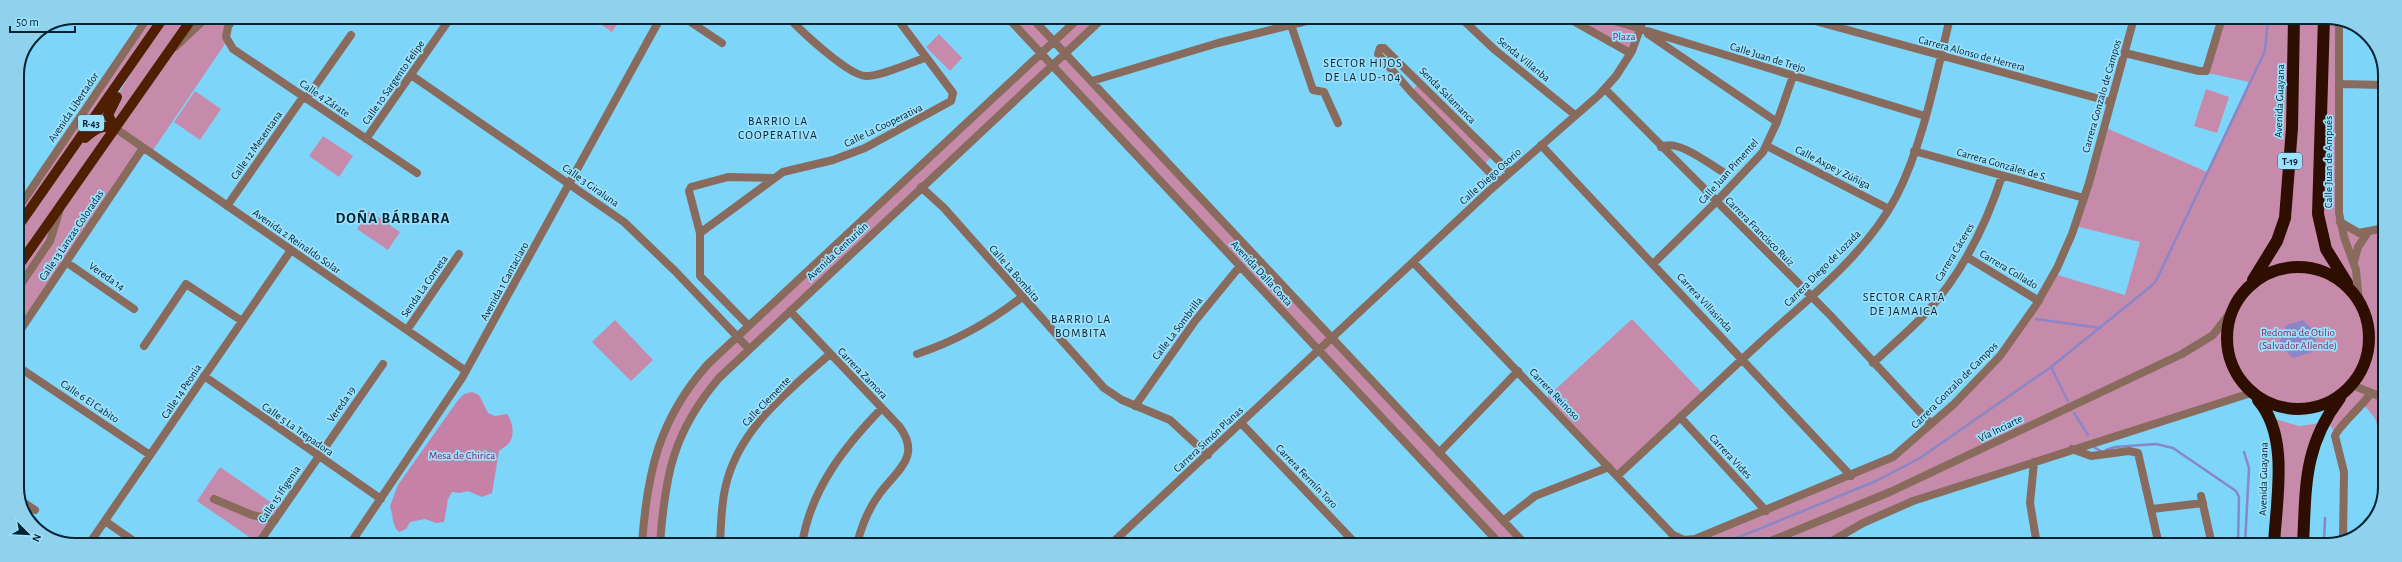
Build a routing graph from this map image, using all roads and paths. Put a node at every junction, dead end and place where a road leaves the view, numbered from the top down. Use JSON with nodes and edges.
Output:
{"nodes":[{"id":1,"x":143,"y":24,"type":"edge"},
{"id":2,"x":159,"y":24,"type":"edge"},
{"id":3,"x":188,"y":24,"type":"edge"},
{"id":4,"x":199,"y":24,"type":"edge"},
{"id":5,"x":230,"y":24,"type":"edge"},
{"id":6,"x":445,"y":24,"type":"edge"},
{"id":7,"x":657,"y":24,"type":"edge"},
{"id":8,"x":694,"y":24,"type":"edge"},
{"id":9,"x":796,"y":24,"type":"edge"},
{"id":10,"x":902,"y":24,"type":"edge"},
{"id":11,"x":1013,"y":24,"type":"edge"},
{"id":12,"x":1037,"y":24,"type":"edge"},
{"id":13,"x":1072,"y":24,"type":"edge"},
{"id":14,"x":1096,"y":24,"type":"edge"},
{"id":15,"x":1295,"y":24,"type":"edge"},
{"id":16,"x":1467,"y":24,"type":"edge"},
{"id":17,"x":1579,"y":24,"type":"edge"},
{"id":18,"x":1624,"y":24,"type":"edge"},
{"id":19,"x":1642,"y":24,"type":"edge"},
{"id":20,"x":1826,"y":24,"type":"edge"},
{"id":21,"x":1949,"y":24,"type":"edge"},
{"id":22,"x":2132,"y":24,"type":"edge"},
{"id":23,"x":2220,"y":24,"type":"edge"},
{"id":24,"x":2294,"y":24,"type":"edge"},
{"id":25,"x":2324,"y":24,"type":"edge"},
{"id":26,"x":1291,"y":25,"type":"junction"},
{"id":27,"x":2339,"y":26,"type":"edge"},
{"id":28,"x":1640,"y":29,"type":"junction"},
{"id":29,"x":351,"y":35,"type":"dead end"},
{"id":30,"x":1054,"y":41,"type":"junction"},
{"id":31,"x":722,"y":43,"type":"dead end"},
{"id":32,"x":141,"y":50,"type":"junction"},
{"id":33,"x":168,"y":52,"type":"junction"},
{"id":34,"x":1041,"y":52,"type":"junction"},
{"id":35,"x":1065,"y":53,"type":"junction"},
{"id":36,"x":1630,"y":53,"type":"junction"},
{"id":37,"x":2125,"y":53,"type":"junction"},
{"id":38,"x":1941,"y":56,"type":"junction"},
{"id":39,"x":925,"y":58,"type":"junction"},
{"id":40,"x":1052,"y":65,"type":"junction"},
{"id":41,"x":411,"y":75,"type":"junction"},
{"id":42,"x":1793,"y":76,"type":"junction"},
{"id":43,"x":1092,"y":81,"type":"junction"},
{"id":44,"x":2339,"y":84,"type":"junction"},
{"id":45,"x":2378,"y":85,"type":"edge"},
{"id":46,"x":1605,"y":89,"type":"junction"},
{"id":47,"x":305,"y":98,"type":"junction"},
{"id":48,"x":2111,"y":102,"type":"junction"},
{"id":49,"x":1575,"y":115,"type":"junction"},
{"id":50,"x":1925,"y":116,"type":"junction"},
{"id":51,"x":1778,"y":122,"type":"junction"},
{"id":52,"x":1338,"y":123,"type":"dead end"},
{"id":53,"x":115,"y":128,"type":"junction"},
{"id":54,"x":366,"y":139,"type":"junction"},
{"id":55,"x":1541,"y":145,"type":"junction"},
{"id":56,"x":1766,"y":146,"type":"junction"},
{"id":57,"x":1661,"y":147,"type":"junction"},
{"id":58,"x":143,"y":148,"type":"junction"},
{"id":59,"x":1914,"y":151,"type":"junction"},
{"id":60,"x":67,"y":157,"type":"junction"},
{"id":61,"x":1510,"y":172,"type":"junction"},
{"id":62,"x":1723,"y":172,"type":"dead end"},
{"id":63,"x":417,"y":173,"type":"dead end"},
{"id":64,"x":2002,"y":176,"type":"junction"},
{"id":65,"x":772,"y":178,"type":"junction"},
{"id":66,"x":1500,"y":182,"type":"junction"},
{"id":67,"x":570,"y":184,"type":"junction"},
{"id":68,"x":921,"y":187,"type":"junction"},
{"id":69,"x":2084,"y":198,"type":"junction"},
{"id":70,"x":24,"y":200,"type":"edge"},
{"id":71,"x":1716,"y":202,"type":"junction"},
{"id":72,"x":61,"y":206,"type":"junction"},
{"id":73,"x":227,"y":206,"type":"junction"},
{"id":74,"x":1889,"y":209,"type":"junction"},
{"id":75,"x":24,"y":218,"type":"edge"},
{"id":76,"x":2340,"y":222,"type":"junction"},
{"id":77,"x":2378,"y":230,"type":"edge"},
{"id":78,"x":2368,"y":232,"type":"junction"},
{"id":79,"x":700,"y":233,"type":"junction"},
{"id":80,"x":291,"y":250,"type":"junction"},
{"id":81,"x":459,"y":254,"type":"dead end"},
{"id":82,"x":1966,"y":257,"type":"junction"},
{"id":83,"x":24,"y":258,"type":"edge"},
{"id":84,"x":66,"y":262,"type":"junction"},
{"id":85,"x":1413,"y":262,"type":"junction"},
{"id":86,"x":2354,"y":262,"type":"junction"},
{"id":87,"x":1653,"y":264,"type":"junction"},
{"id":88,"x":1240,"y":266,"type":"junction"},
{"id":89,"x":24,"y":280,"type":"edge"},
{"id":90,"x":2243,"y":292,"type":"junction"},
{"id":91,"x":1811,"y":296,"type":"junction"},
{"id":92,"x":1022,"y":298,"type":"junction"},
{"id":93,"x":2357,"y":298,"type":"junction"},
{"id":94,"x":2039,"y":301,"type":"junction"},
{"id":95,"x":134,"y":309,"type":"dead end"},
{"id":96,"x":2233,"y":309,"type":"junction"},
{"id":97,"x":790,"y":311,"type":"junction"},
{"id":98,"x":242,"y":321,"type":"junction"},
{"id":99,"x":24,"y":325,"type":"edge"},
{"id":100,"x":749,"y":326,"type":"junction"},
{"id":101,"x":407,"y":330,"type":"junction"},
{"id":102,"x":737,"y":337,"type":"junction"},
{"id":103,"x":1332,"y":339,"type":"junction"},
{"id":104,"x":144,"y":346,"type":"dead end"},
{"id":105,"x":749,"y":349,"type":"junction"},
{"id":106,"x":1320,"y":350,"type":"junction"},
{"id":107,"x":830,"y":354,"type":"junction"},
{"id":108,"x":917,"y":354,"type":"dead end"},
{"id":109,"x":1743,"y":359,"type":"junction"},
{"id":110,"x":1873,"y":363,"type":"junction"},
{"id":111,"x":382,"y":364,"type":"dead end"},
{"id":112,"x":24,"y":371,"type":"edge"},
{"id":113,"x":466,"y":371,"type":"junction"},
{"id":114,"x":1518,"y":371,"type":"junction"},
{"id":115,"x":204,"y":376,"type":"junction"},
{"id":116,"x":2348,"y":388,"type":"junction"},
{"id":117,"x":2371,"y":393,"type":"junction"},
{"id":118,"x":2253,"y":395,"type":"junction"},
{"id":119,"x":2378,"y":396,"type":"edge"},
{"id":120,"x":1135,"y":406,"type":"junction"},
{"id":121,"x":882,"y":408,"type":"junction"},
{"id":122,"x":1680,"y":417,"type":"junction"},
{"id":123,"x":1241,"y":423,"type":"junction"},
{"id":124,"x":1931,"y":424,"type":"junction"},
{"id":125,"x":2318,"y":433,"type":"junction"},
{"id":126,"x":2336,"y":433,"type":"junction"},
{"id":127,"x":2072,"y":449,"type":"junction"},
{"id":128,"x":1439,"y":453,"type":"junction"},
{"id":129,"x":150,"y":455,"type":"junction"},
{"id":130,"x":1208,"y":455,"type":"junction"},
{"id":131,"x":318,"y":456,"type":"junction"},
{"id":132,"x":2034,"y":462,"type":"junction"},
{"id":133,"x":1609,"y":467,"type":"junction"},
{"id":134,"x":1617,"y":476,"type":"junction"},
{"id":135,"x":1851,"y":476,"type":"junction"},
{"id":136,"x":214,"y":499,"type":"dead end"},
{"id":137,"x":381,"y":499,"type":"junction"},
{"id":138,"x":28,"y":505,"type":"edge"},
{"id":139,"x":2152,"y":509,"type":"junction"},
{"id":140,"x":35,"y":510,"type":"dead end"},
{"id":141,"x":1766,"y":511,"type":"junction"},
{"id":142,"x":275,"y":520,"type":"junction"},
{"id":143,"x":105,"y":521,"type":"junction"},
{"id":144,"x":1503,"y":521,"type":"junction"},
{"id":145,"x":2344,"y":535,"type":"edge"},
{"id":146,"x":93,"y":538,"type":"edge"},
{"id":147,"x":129,"y":538,"type":"edge"},
{"id":148,"x":262,"y":538,"type":"edge"},
{"id":149,"x":354,"y":538,"type":"edge"},
{"id":150,"x":643,"y":538,"type":"edge"},
{"id":151,"x":661,"y":538,"type":"edge"},
{"id":152,"x":721,"y":538,"type":"edge"},
{"id":153,"x":804,"y":538,"type":"edge"},
{"id":154,"x":859,"y":538,"type":"edge"},
{"id":155,"x":1118,"y":538,"type":"edge"},
{"id":156,"x":1350,"y":538,"type":"edge"},
{"id":157,"x":1495,"y":538,"type":"edge"},
{"id":158,"x":1519,"y":538,"type":"edge"},
{"id":159,"x":1675,"y":538,"type":"edge"},
{"id":160,"x":1698,"y":538,"type":"edge"},
{"id":161,"x":1778,"y":538,"type":"edge"},
{"id":162,"x":1837,"y":538,"type":"edge"},
{"id":163,"x":2036,"y":538,"type":"edge"},
{"id":164,"x":2158,"y":538,"type":"edge"},
{"id":165,"x":2210,"y":538,"type":"edge"},
{"id":166,"x":2274,"y":538,"type":"edge"},
{"id":167,"x":2303,"y":538,"type":"edge"}],
"edges":[{"from":1,"to":70,"type":"street","name":"Avenida Libertador"},
{"from":2,"to":32,"type":"main road","number":"R-43"},
{"from":3,"to":33,"type":"main road","number":"R-43"},
{"from":4,"to":33,"type":"street"},
{"from":5,"to":47,"type":"street","name":"Calle 4 Zárate"},
{"from":6,"to":41,"type":"street","name":"Calle 10 Sargento Felipe"},
{"from":7,"to":67,"type":"street","name":"Avenida 1 Cantaclaro"},
{"from":8,"to":31,"type":"street"},
{"from":9,"to":39,"type":"street"},
{"from":10,"to":39,"type":"street"},
{"from":11,"to":34,"type":"street","name":"Avenida Dalla Costa"},
{"from":12,"to":30,"type":"street","name":"Avenida Dalla Costa"},
{"from":13,"to":30,"type":"street","name":"Avenida Centurión"},
{"from":14,"to":35,"type":"street","name":"Avenida Centurión"},
{"from":15,"to":26,"type":"street"},
{"from":16,"to":49,"type":"street","name":"Senda Villanba"},
{"from":17,"to":36,"type":"street"},
{"from":18,"to":28,"type":"street","name":"Calle Juan de Trejo"},
{"from":19,"to":28,"type":"street","name":"Calle Diego Osorio"},
{"from":20,"to":38,"type":"street","name":"Carrera Alonso de Herrera"},
{"from":21,"to":38,"type":"street","name":"Carrera Diego de Lozada"},
{"from":22,"to":37,"type":"street","name":"Carrera Gonzalo de Campos"},
{"from":23,"to":37,"type":"street"},
{"from":24,"to":90,"type":"highway","name":"Avenida Guayana","number":"T-19"},
{"from":25,"to":93,"type":"highway","number":"T-19"},
{"from":26,"to":43,"type":"street"},
{"from":26,"to":52,"type":"street"},
{"from":27,"to":44,"type":"street","name":"Calle Juan de Ampués"},
{"from":28,"to":36,"type":"street","name":"Calle Diego Osorio"},
{"from":28,"to":42,"type":"street","name":"Calle Juan de Trejo"},
{"from":28,"to":51,"type":"street"},
{"from":29,"to":47,"type":"street","name":"Calle 12 Mesentana"},
{"from":30,"to":34,"type":"street","name":"Avenida Centurión"},
{"from":30,"to":35,"type":"street","name":"Avenida Dalla Costa"},
{"from":32,"to":53,"type":"main road"},
{"from":32,"to":60,"type":"main road","number":"R-43"},
{"from":33,"to":53,"type":"main road","number":"R-43"},
{"from":34,"to":40,"type":"street","name":"Avenida Dalla Costa"},
{"from":34,"to":100,"type":"street","name":"Avenida Centurión"},
{"from":35,"to":40,"type":"street","name":"Avenida Centurión"},
{"from":35,"to":43,"type":"street","name":"Avenida Dalla Costa"},
{"from":36,"to":46,"type":"street","name":"Calle Diego Osorio"},
{"from":37,"to":48,"type":"street","name":"Carrera Gonzalo de Campos"},
{"from":38,"to":48,"type":"street","name":"Carrera Alonso de Herrera"},
{"from":38,"to":50,"type":"street","name":"Carrera Diego de Lozada"},
{"from":39,"to":65,"type":"street","name":"Calle La Cooperativa"},
{"from":40,"to":68,"type":"street","name":"Avenida Centurión"},
{"from":40,"to":88,"type":"street","name":"Avenida Dalla Costa"},
{"from":41,"to":54,"type":"street","name":"Calle 10 Sargento Felipe"},
{"from":41,"to":67,"type":"street","name":"Calle 3 Giraluna"},
{"from":42,"to":50,"type":"street","name":"Calle Juan de Trejo"},
{"from":42,"to":51,"type":"street","name":"Calle Juan Pimentel"},
{"from":43,"to":103,"type":"street","name":"Avenida Dalla Costa"},
{"from":44,"to":45,"type":"street"},
{"from":44,"to":76,"type":"street","name":"Calle Juan de Ampués"},
{"from":46,"to":49,"type":"street","name":"Calle Diego Osorio"},
{"from":46,"to":57,"type":"street","name":"Carrera Francisco Ruiz"},
{"from":47,"to":54,"type":"street","name":"Calle 4 Zárate"},
{"from":47,"to":73,"type":"street","name":"Calle 12 Mesentana"},
{"from":48,"to":69,"type":"street","name":"Carrera Gonzalo de Campos"},
{"from":49,"to":55,"type":"street","name":"Calle Diego Osorio"},
{"from":50,"to":59,"type":"street","name":"Carrera Diego de Lozada"},
{"from":51,"to":56,"type":"street","name":"Calle Juan Pimentel"},
{"from":53,"to":58,"type":"street","name":"Avenida 2 Reinaldo Solar"},
{"from":53,"to":60,"type":"main road"},
{"from":53,"to":72,"type":"main road","number":"R-43"},
{"from":54,"to":63,"type":"street","name":"Calle 4 Zárate"},
{"from":55,"to":61,"type":"street","name":"Calle Diego Osorio"},
{"from":55,"to":87,"type":"street","name":"Carrera Villasinda"},
{"from":56,"to":71,"type":"street","name":"Calle Juan Pimentel"},
{"from":56,"to":74,"type":"street","name":"Calle Axpe y Zúñiga"},
{"from":57,"to":62,"type":"street"},
{"from":57,"to":71,"type":"street","name":"Carrera Francisco Ruiz"},
{"from":58,"to":73,"type":"street","name":"Avenida 2 Reinaldo Solar"},
{"from":58,"to":84,"type":"street","name":"Calle 13 Lanzas Coloradas"},
{"from":59,"to":64,"type":"street","name":"Carrera Gonzáles de S."},
{"from":59,"to":74,"type":"street","name":"Carrera Diego de Lozada"},
{"from":60,"to":75,"type":"main road","number":"R-43"},
{"from":61,"to":66,"type":"street","name":"Calle Diego Osorio"},
{"from":61,"to":66,"type":"street","name":"Senda Salamanca"},
{"from":64,"to":69,"type":"street","name":"Carrera Gonzáles de S."},
{"from":64,"to":82,"type":"street","name":"Carrera Cáceres"},
{"from":65,"to":79,"type":"street","name":"Calle La Cooperativa"},
{"from":65,"to":79,"type":"street"},
{"from":66,"to":85,"type":"street","name":"Calle Diego Osorio"},
{"from":67,"to":102,"type":"street","name":"Calle 3 Giraluna"},
{"from":67,"to":113,"type":"street","name":"Avenida 1 Cantaclaro"},
{"from":68,"to":92,"type":"street","name":"Calle La Bombita"},
{"from":68,"to":97,"type":"street","name":"Avenida Centurión"},
{"from":69,"to":94,"type":"street","name":"Carrera Gonzalo de Campos"},
{"from":71,"to":87,"type":"street","name":"Calle Juan Pimentel"},
{"from":71,"to":91,"type":"street","name":"Carrera Francisco Ruiz"},
{"from":72,"to":83,"type":"main road","number":"R-43"},
{"from":72,"to":89,"type":"street"},
{"from":73,"to":80,"type":"street","name":"Avenida 2 Reinaldo Solar"},
{"from":74,"to":91,"type":"street","name":"Carrera Diego de Lozada"},
{"from":76,"to":78,"type":"street"},
{"from":76,"to":86,"type":"street","name":"Calle Juan de Ampués"},
{"from":77,"to":78,"type":"street"},
{"from":78,"to":86,"type":"street"},
{"from":79,"to":100,"type":"street"},
{"from":80,"to":98,"type":"street","name":"Calle 14 Peonia"},
{"from":80,"to":101,"type":"street","name":"Avenida 2 Reinaldo Solar"},
{"from":81,"to":101,"type":"street","name":"Senda La Cometa"},
{"from":82,"to":94,"type":"street","name":"Carrera Collado"},
{"from":82,"to":110,"type":"street","name":"Carrera Cáceres"},
{"from":84,"to":95,"type":"street","name":"Vereda 14"},
{"from":84,"to":99,"type":"street","name":"Calle 13 Lanzas Coloradas"},
{"from":85,"to":103,"type":"street","name":"Calle Diego Osorio"},
{"from":85,"to":114,"type":"street","name":"Carrera Reinoso"},
{"from":86,"to":93,"type":"street","name":"Calle Juan de Ampués"},
{"from":87,"to":109,"type":"street","name":"Carrera Villasinda"},
{"from":88,"to":106,"type":"street","name":"Avenida Dalla Costa"},
{"from":88,"to":120,"type":"street","name":"Calle La Sombrilla"},
{"from":90,"to":93,"type":"highway","number":"T-19"},
{"from":90,"to":96,"type":"highway","number":"T-19"},
{"from":91,"to":109,"type":"street","name":"Carrera Diego de Lozada"},
{"from":91,"to":110,"type":"street","name":"Carrera Francisco Ruiz"},
{"from":92,"to":108,"type":"street"},
{"from":92,"to":120,"type":"street","name":"Calle La Bombita"},
{"from":93,"to":116,"type":"highway","number":"T-19"},
{"from":94,"to":124,"type":"street","name":"Carrera Gonzalo de Campos"},
{"from":96,"to":118,"type":"highway","number":"T-19"},
{"from":96,"to":161,"type":"street","name":"Vía Inciarte"},
{"from":97,"to":105,"type":"street","name":"Avenida Centurión"},
{"from":97,"to":107,"type":"street","name":"Carrera Zamora"},
{"from":98,"to":104,"type":"street"},
{"from":98,"to":115,"type":"street","name":"Calle 14 Peonia"},
{"from":100,"to":102,"type":"street","name":"Avenida Centurión"},
{"from":101,"to":113,"type":"street","name":"Avenida 2 Reinaldo Solar"},
{"from":102,"to":105,"type":"street","name":"Calle 3 Giraluna"},
{"from":102,"to":150,"type":"street","name":"Avenida Centurión"},
{"from":103,"to":106,"type":"street","name":"Carrera Simón Planas"},
{"from":103,"to":128,"type":"street","name":"Avenida Dalla Costa"},
{"from":105,"to":151,"type":"street","name":"Avenida Centurión"},
{"from":106,"to":123,"type":"street","name":"Carrera Simón Planas"},
{"from":106,"to":157,"type":"street","name":"Avenida Dalla Costa"},
{"from":107,"to":121,"type":"street","name":"Carrera Zamora"},
{"from":107,"to":152,"type":"street","name":"Calle Clemente"},
{"from":109,"to":122,"type":"street","name":"Carrera Diego de Lozada"},
{"from":109,"to":135,"type":"street","name":"Carrera Villasinda"},
{"from":110,"to":124,"type":"street","name":"Carrera Francisco Ruiz"},
{"from":111,"to":131,"type":"street","name":"Vereda 19"},
{"from":112,"to":129,"type":"street","name":"Calle 6 El Cabito"},
{"from":113,"to":137,"type":"street","name":"Avenida 1 Cantaclaro"},
{"from":114,"to":128,"type":"street"},
{"from":114,"to":133,"type":"street","name":"Carrera Reinoso"},
{"from":115,"to":129,"type":"street","name":"Calle 14 Peonia"},
{"from":115,"to":131,"type":"street","name":"Calle 5 La Trepadora"},
{"from":116,"to":117,"type":"street"},
{"from":116,"to":118,"type":"highway","number":"T-19"},
{"from":116,"to":125,"type":"highway","number":"T-19"},
{"from":117,"to":119,"type":"street"},
{"from":117,"to":126,"type":"street"},
{"from":118,"to":127,"type":"street"},
{"from":118,"to":166,"type":"highway","name":"Avenida Guayana","number":"T-19"},
{"from":120,"to":130,"type":"street","name":"Calle La Bombita"},
{"from":121,"to":153,"type":"street"},
{"from":121,"to":154,"type":"street","name":"Carrera Zamora"},
{"from":122,"to":134,"type":"street","name":"Carrera Diego de Lozada"},
{"from":122,"to":141,"type":"street","name":"Carrera Vides"},
{"from":123,"to":130,"type":"street","name":"Carrera Simón Planas"},
{"from":123,"to":156,"type":"street","name":"Carrera Fermín Toro"},
{"from":124,"to":135,"type":"street","name":"Carrera Gonzalo de Campos"},
{"from":125,"to":126,"type":"street"},
{"from":125,"to":167,"type":"highway","number":"T-19"},
{"from":126,"to":145,"type":"street"},
{"from":127,"to":132,"type":"street"},
{"from":127,"to":139,"type":"street"},
{"from":128,"to":144,"type":"street","name":"Avenida Dalla Costa"},
{"from":129,"to":143,"type":"street","name":"Calle 14 Peonia"},
{"from":130,"to":155,"type":"street","name":"Carrera Simón Planas"},
{"from":131,"to":137,"type":"street","name":"Calle 5 La Trepadora"},
{"from":131,"to":142,"type":"street","name":"Calle 15 Ifigenia"},
{"from":132,"to":162,"type":"street"},
{"from":132,"to":163,"type":"street"},
{"from":133,"to":134,"type":"street","name":"Carrera Reinoso"},
{"from":133,"to":144,"type":"street"},
{"from":134,"to":159,"type":"street","name":"Carrera Reinoso"},
{"from":135,"to":141,"type":"street","name":"Carrera Gonzalo de Campos"},
{"from":136,"to":142,"type":"street"},
{"from":137,"to":149,"type":"street","name":"Avenida 1 Cantaclaro"},
{"from":138,"to":140,"type":"street"},
{"from":139,"to":164,"type":"street"},
{"from":139,"to":165,"type":"street"},
{"from":141,"to":160,"type":"street","name":"Carrera Gonzalo de Campos"},
{"from":142,"to":148,"type":"street","name":"Calle 15 Ifigenia"},
{"from":143,"to":146,"type":"street","name":"Calle 14 Peonia"},
{"from":143,"to":147,"type":"street"},
{"from":144,"to":158,"type":"street","name":"Avenida Dalla Costa"}]}
